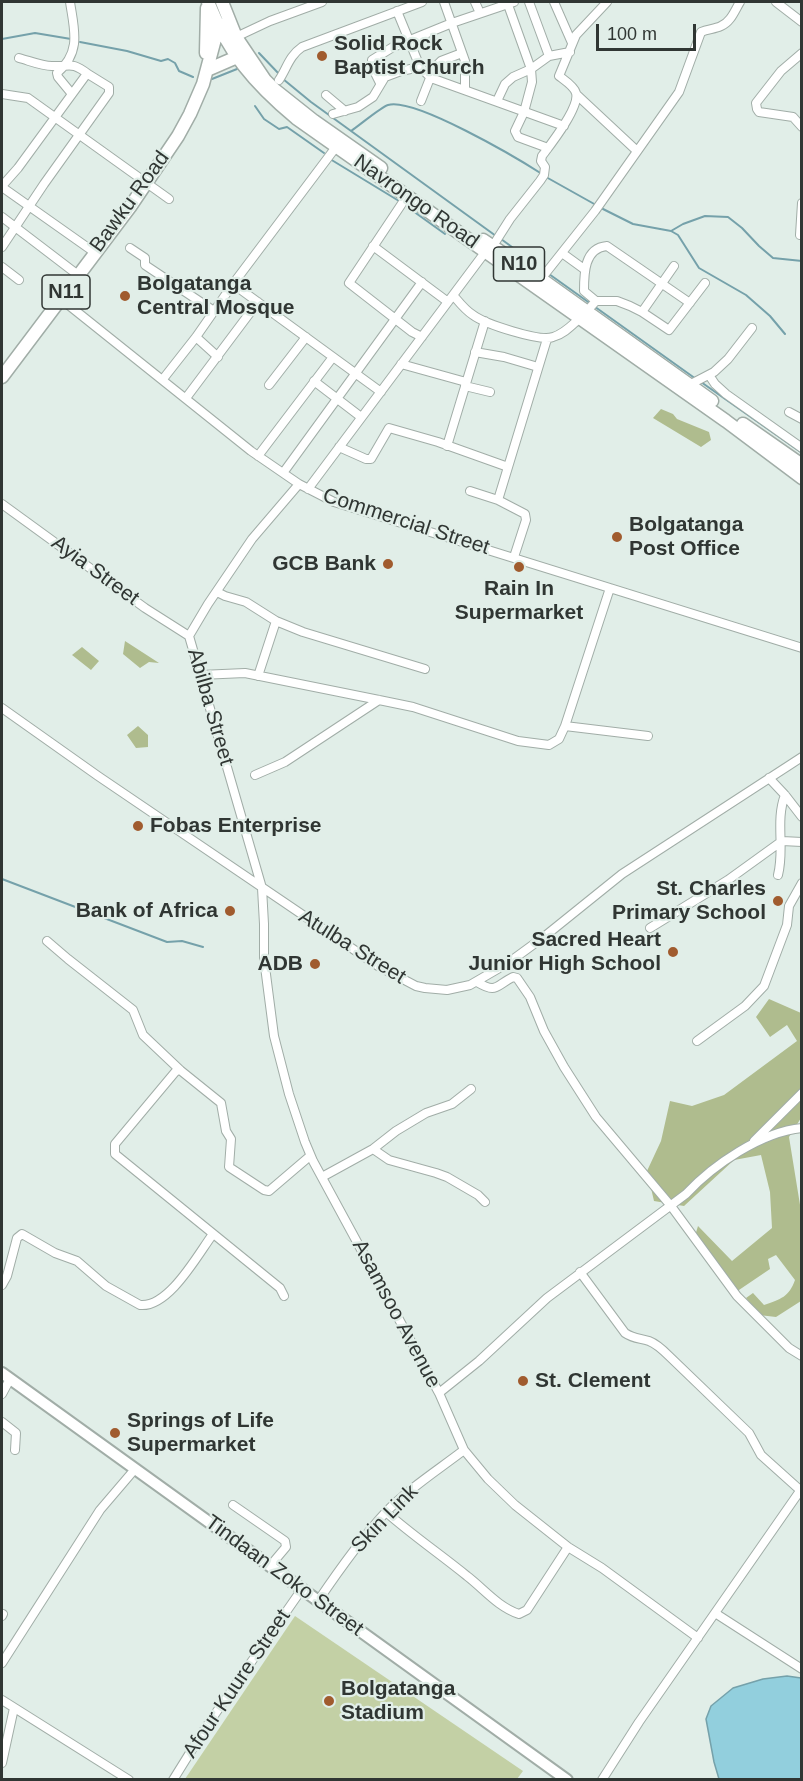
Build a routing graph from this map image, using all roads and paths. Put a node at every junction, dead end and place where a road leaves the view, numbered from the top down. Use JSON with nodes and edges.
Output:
{"nodes":[{"id":1,"x":70,"y":2,"type":"edge"},
{"id":2,"x":208,"y":2,"type":"edge"},
{"id":3,"x":322,"y":2,"type":"edge"},
{"id":4,"x":422,"y":2,"type":"edge"},
{"id":5,"x":444,"y":2,"type":"edge"},
{"id":6,"x":475,"y":2,"type":"edge"},
{"id":7,"x":509,"y":2,"type":"edge"},
{"id":8,"x":529,"y":2,"type":"edge"},
{"id":9,"x":554,"y":2,"type":"edge"},
{"id":10,"x":607,"y":2,"type":"edge"},
{"id":11,"x":740,"y":2,"type":"edge"},
{"id":12,"x":776,"y":2,"type":"edge"},
{"id":13,"x":223,"y":5,"type":"edge"},
{"id":14,"x":397,"y":11,"type":"junction"},
{"id":15,"x":480,"y":13,"type":"junction"},
{"id":16,"x":801,"y":22,"type":"edge"},
{"id":17,"x":452,"y":23,"type":"junction"},
{"id":18,"x":218,"y":27,"type":"junction"},
{"id":19,"x":236,"y":37,"type":"junction"},
{"id":20,"x":409,"y":41,"type":"junction"},
{"id":21,"x":571,"y":48,"type":"junction"},
{"id":22,"x":462,"y":53,"type":"junction"},
{"id":23,"x":801,"y":53,"type":"edge"},
{"id":24,"x":242,"y":55,"type":"junction"},
{"id":25,"x":549,"y":56,"type":"junction"},
{"id":26,"x":19,"y":58,"type":"dead end"},
{"id":27,"x":68,"y":64,"type":"junction"},
{"id":28,"x":420,"y":67,"type":"junction"},
{"id":29,"x":531,"y":69,"type":"junction"},
{"id":30,"x":207,"y":70,"type":"junction"},
{"id":31,"x":88,"y":74,"type":"junction"},
{"id":32,"x":431,"y":78,"type":"junction"},
{"id":33,"x":279,"y":80,"type":"dead end"},
{"id":34,"x":381,"y":83,"type":"junction"},
{"id":35,"x":465,"y":89,"type":"junction"},
{"id":36,"x":2,"y":94,"type":"edge"},
{"id":37,"x":72,"y":94,"type":"junction"},
{"id":38,"x":326,"y":95,"type":"dead end"},
{"id":39,"x":577,"y":95,"type":"junction"},
{"id":40,"x":373,"y":97,"type":"junction"},
{"id":41,"x":421,"y":101,"type":"dead end"},
{"id":42,"x":497,"y":101,"type":"junction"},
{"id":43,"x":379,"y":106,"type":"dead end"},
{"id":44,"x":345,"y":111,"type":"junction"},
{"id":45,"x":524,"y":112,"type":"junction"},
{"id":46,"x":333,"y":114,"type":"dead end"},
{"id":47,"x":55,"y":117,"type":"junction"},
{"id":48,"x":564,"y":126,"type":"junction"},
{"id":49,"x":801,"y":127,"type":"edge"},
{"id":50,"x":80,"y":135,"type":"junction"},
{"id":51,"x":336,"y":147,"type":"junction"},
{"id":52,"x":548,"y":148,"type":"junction"},
{"id":53,"x":637,"y":151,"type":"junction"},
{"id":54,"x":145,"y":183,"type":"junction"},
{"id":55,"x":2,"y":187,"type":"edge"},
{"id":56,"x":407,"y":196,"type":"junction"},
{"id":57,"x":169,"y":199,"type":"dead end"},
{"id":58,"x":801,"y":203,"type":"edge"},
{"id":59,"x":30,"y":206,"type":"junction"},
{"id":60,"x":2,"y":217,"type":"edge"},
{"id":61,"x":16,"y":226,"type":"junction"},
{"id":62,"x":800,"y":235,"type":"dead end"},
{"id":63,"x":373,"y":246,"type":"junction"},
{"id":64,"x":2,"y":247,"type":"edge"},
{"id":65,"x":130,"y":248,"type":"dead end"},
{"id":66,"x":489,"y":249,"type":"junction"},
{"id":67,"x":94,"y":252,"type":"junction"},
{"id":68,"x":562,"y":253,"type":"junction"},
{"id":69,"x":674,"y":266,"type":"dead end"},
{"id":70,"x":2,"y":267,"type":"edge"},
{"id":71,"x":584,"y":269,"type":"junction"},
{"id":72,"x":78,"y":275,"type":"junction"},
{"id":73,"x":541,"y":279,"type":"junction"},
{"id":74,"x":19,"y":280,"type":"dead end"},
{"id":75,"x":422,"y":282,"type":"junction"},
{"id":76,"x":705,"y":283,"type":"dead end"},
{"id":77,"x":233,"y":284,"type":"junction"},
{"id":78,"x":662,"y":284,"type":"junction"},
{"id":79,"x":61,"y":299,"type":"junction"},
{"id":80,"x":451,"y":299,"type":"junction"},
{"id":81,"x":596,"y":301,"type":"junction"},
{"id":82,"x":258,"y":302,"type":"junction"},
{"id":83,"x":690,"y":303,"type":"junction"},
{"id":84,"x":214,"y":311,"type":"junction"},
{"id":85,"x":642,"y":312,"type":"junction"},
{"id":86,"x":583,"y":315,"type":"junction"},
{"id":87,"x":395,"y":319,"type":"junction"},
{"id":88,"x":485,"y":321,"type":"junction"},
{"id":89,"x":752,"y":328,"type":"dead end"},
{"id":90,"x":306,"y":337,"type":"junction"},
{"id":91,"x":422,"y":337,"type":"junction"},
{"id":92,"x":196,"y":338,"type":"junction"},
{"id":93,"x":547,"y":339,"type":"junction"},
{"id":94,"x":475,"y":352,"type":"junction"},
{"id":95,"x":218,"y":357,"type":"junction"},
{"id":96,"x":333,"y":357,"type":"junction"},
{"id":97,"x":401,"y":364,"type":"junction"},
{"id":98,"x":538,"y":368,"type":"junction"},
{"id":99,"x":356,"y":374,"type":"junction"},
{"id":100,"x":709,"y":375,"type":"junction"},
{"id":101,"x":2,"y":377,"type":"edge"},
{"id":102,"x":163,"y":380,"type":"junction"},
{"id":103,"x":314,"y":381,"type":"junction"},
{"id":104,"x":465,"y":384,"type":"junction"},
{"id":105,"x":269,"y":385,"type":"dead end"},
{"id":106,"x":689,"y":385,"type":"junction"},
{"id":107,"x":381,"y":392,"type":"junction"},
{"id":108,"x":490,"y":392,"type":"dead end"},
{"id":109,"x":186,"y":398,"type":"junction"},
{"id":110,"x":337,"y":399,"type":"junction"},
{"id":111,"x":789,"y":412,"type":"dead end"},
{"id":112,"x":361,"y":417,"type":"junction"},
{"id":113,"x":801,"y":419,"type":"edge"},
{"id":114,"x":447,"y":446,"type":"junction"},
{"id":115,"x":339,"y":447,"type":"junction"},
{"id":116,"x":801,"y":448,"type":"edge"},
{"id":117,"x":258,"y":456,"type":"junction"},
{"id":118,"x":800,"y":462,"type":"edge"},
{"id":119,"x":508,"y":467,"type":"junction"},
{"id":120,"x":283,"y":473,"type":"junction"},
{"id":121,"x":801,"y":478,"type":"edge"},
{"id":122,"x":299,"y":484,"type":"junction"},
{"id":123,"x":308,"y":489,"type":"junction"},
{"id":124,"x":470,"y":491,"type":"dead end"},
{"id":125,"x":498,"y":500,"type":"junction"},
{"id":126,"x":2,"y":504,"type":"edge"},
{"id":127,"x":514,"y":557,"type":"junction"},
{"id":128,"x":610,"y":588,"type":"junction"},
{"id":129,"x":217,"y":592,"type":"junction"},
{"id":130,"x":276,"y":621,"type":"junction"},
{"id":131,"x":189,"y":636,"type":"junction"},
{"id":132,"x":801,"y":648,"type":"edge"},
{"id":133,"x":425,"y":669,"type":"dead end"},
{"id":134,"x":200,"y":675,"type":"junction"},
{"id":135,"x":258,"y":676,"type":"junction"},
{"id":136,"x":379,"y":700,"type":"junction"},
{"id":137,"x":2,"y":708,"type":"edge"},
{"id":138,"x":565,"y":726,"type":"junction"},
{"id":139,"x":648,"y":736,"type":"dead end"},
{"id":140,"x":801,"y":757,"type":"edge"},
{"id":141,"x":255,"y":775,"type":"dead end"},
{"id":142,"x":769,"y":778,"type":"junction"},
{"id":143,"x":784,"y":795,"type":"junction"},
{"id":144,"x":801,"y":817,"type":"edge"},
{"id":145,"x":782,"y":841,"type":"junction"},
{"id":146,"x":801,"y":842,"type":"edge"},
{"id":147,"x":778,"y":875,"type":"dead end"},
{"id":148,"x":801,"y":884,"type":"edge"},
{"id":149,"x":262,"y":888,"type":"junction"},
{"id":150,"x":650,"y":928,"type":"dead end"},
{"id":151,"x":47,"y":941,"type":"dead end"},
{"id":152,"x":477,"y":982,"type":"junction"},
{"id":153,"x":696,"y":1041,"type":"dead end"},
{"id":154,"x":180,"y":1070,"type":"junction"},
{"id":155,"x":471,"y":1089,"type":"dead end"},
{"id":156,"x":801,"y":1093,"type":"edge"},
{"id":157,"x":801,"y":1128,"type":"edge"},
{"id":158,"x":752,"y":1144,"type":"junction"},
{"id":159,"x":373,"y":1149,"type":"junction"},
{"id":160,"x":310,"y":1156,"type":"junction"},
{"id":161,"x":322,"y":1177,"type":"junction"},
{"id":162,"x":485,"y":1202,"type":"dead end"},
{"id":163,"x":671,"y":1206,"type":"junction"},
{"id":164,"x":213,"y":1234,"type":"junction"},
{"id":165,"x":580,"y":1272,"type":"junction"},
{"id":166,"x":2,"y":1285,"type":"edge"},
{"id":167,"x":285,"y":1296,"type":"dead end"},
{"id":168,"x":801,"y":1356,"type":"edge"},
{"id":169,"x":6,"y":1376,"type":"edge"},
{"id":170,"x":439,"y":1393,"type":"junction"},
{"id":171,"x":2,"y":1394,"type":"edge"},
{"id":172,"x":2,"y":1422,"type":"edge"},
{"id":173,"x":15,"y":1450,"type":"dead end"},
{"id":174,"x":464,"y":1450,"type":"junction"},
{"id":175,"x":135,"y":1469,"type":"junction"},
{"id":176,"x":801,"y":1489,"type":"edge"},
{"id":177,"x":233,"y":1505,"type":"dead end"},
{"id":178,"x":387,"y":1512,"type":"junction"},
{"id":179,"x":568,"y":1547,"type":"junction"},
{"id":180,"x":270,"y":1566,"type":"junction"},
{"id":181,"x":303,"y":1589,"type":"junction"},
{"id":182,"x":318,"y":1601,"type":"junction"},
{"id":183,"x":715,"y":1612,"type":"junction"},
{"id":184,"x":698,"y":1638,"type":"junction"},
{"id":185,"x":2,"y":1664,"type":"edge"},
{"id":186,"x":801,"y":1669,"type":"edge"},
{"id":187,"x":2,"y":1700,"type":"edge"},
{"id":188,"x":14,"y":1708,"type":"junction"},
{"id":189,"x":2,"y":1763,"type":"edge"},
{"id":190,"x":129,"y":1779,"type":"edge"},
{"id":191,"x":173,"y":1779,"type":"edge"},
{"id":192,"x":567,"y":1779,"type":"edge"},
{"id":193,"x":602,"y":1779,"type":"edge"}],
"edges":[{"from":1,"to":27,"type":"street"},
{"from":2,"to":18,"type":"highway","name":"Navrongo Road","number":"N10"},
{"from":2,"to":30,"type":"highway","number":"N11"},
{"from":3,"to":19,"type":"street"},
{"from":4,"to":14,"type":"street"},
{"from":5,"to":17,"type":"street"},
{"from":6,"to":15,"type":"street"},
{"from":7,"to":15,"type":"street"},
{"from":7,"to":29,"type":"street"},
{"from":8,"to":25,"type":"street"},
{"from":9,"to":21,"type":"street"},
{"from":10,"to":21,"type":"street"},
{"from":11,"to":53,"type":"street"},
{"from":12,"to":16,"type":"street"},
{"from":13,"to":18,"type":"highway","name":"Bawku Road","number":"N11"},
{"from":13,"to":19,"type":"highway","name":"Navrongo Road","number":"N10"},
{"from":14,"to":20,"type":"street"},
{"from":14,"to":33,"type":"street"},
{"from":15,"to":17,"type":"street"},
{"from":17,"to":20,"type":"street"},
{"from":17,"to":22,"type":"street"},
{"from":18,"to":24,"type":"highway","name":"Navrongo Road","number":"N10"},
{"from":18,"to":30,"type":"highway","name":"Bawku Road","number":"N11"},
{"from":19,"to":24,"type":"highway","name":"Navrongo Road","number":"N10"},
{"from":20,"to":28,"type":"street"},
{"from":20,"to":34,"type":"street"},
{"from":21,"to":25,"type":"street"},
{"from":21,"to":39,"type":"street"},
{"from":22,"to":32,"type":"street"},
{"from":22,"to":35,"type":"street"},
{"from":23,"to":49,"type":"street"},
{"from":24,"to":30,"type":"highway"},
{"from":24,"to":51,"type":"highway","name":"Navrongo Road","number":"N10"},
{"from":24,"to":66,"type":"highway","name":"Navrongo Road","number":"N10"},
{"from":25,"to":29,"type":"street"},
{"from":26,"to":27,"type":"street"},
{"from":27,"to":31,"type":"street"},
{"from":27,"to":37,"type":"street"},
{"from":28,"to":32,"type":"street"},
{"from":28,"to":34,"type":"street"},
{"from":29,"to":42,"type":"street"},
{"from":29,"to":45,"type":"street"},
{"from":30,"to":54,"type":"highway","name":"Bawku Road","number":"N11"},
{"from":31,"to":37,"type":"street"},
{"from":31,"to":50,"type":"street"},
{"from":32,"to":35,"type":"street"},
{"from":32,"to":41,"type":"street"},
{"from":34,"to":40,"type":"street"},
{"from":35,"to":42,"type":"street"},
{"from":36,"to":47,"type":"street"},
{"from":37,"to":47,"type":"street"},
{"from":38,"to":44,"type":"street"},
{"from":39,"to":48,"type":"street"},
{"from":39,"to":53,"type":"street"},
{"from":40,"to":43,"type":"street"},
{"from":40,"to":44,"type":"street"},
{"from":42,"to":45,"type":"street"},
{"from":44,"to":46,"type":"street"},
{"from":45,"to":48,"type":"street"},
{"from":45,"to":52,"type":"street"},
{"from":47,"to":50,"type":"street"},
{"from":47,"to":55,"type":"street"},
{"from":48,"to":52,"type":"street"},
{"from":50,"to":54,"type":"street"},
{"from":50,"to":59,"type":"street"},
{"from":51,"to":56,"type":"highway","name":"Navrongo Road","number":"N10"},
{"from":51,"to":77,"type":"street"},
{"from":52,"to":66,"type":"street"},
{"from":53,"to":68,"type":"street"},
{"from":54,"to":57,"type":"street"},
{"from":54,"to":67,"type":"highway","name":"Bawku Road","number":"N11"},
{"from":55,"to":59,"type":"street"},
{"from":56,"to":63,"type":"street"},
{"from":56,"to":66,"type":"highway","name":"Navrongo Road","number":"N10"},
{"from":58,"to":62,"type":"street"},
{"from":59,"to":61,"type":"street"},
{"from":59,"to":67,"type":"street"},
{"from":60,"to":61,"type":"street"},
{"from":61,"to":64,"type":"street"},
{"from":61,"to":72,"type":"street"},
{"from":63,"to":75,"type":"street"},
{"from":63,"to":87,"type":"street"},
{"from":65,"to":84,"type":"street"},
{"from":66,"to":73,"type":"highway","name":"Navrongo Road","number":"N10"},
{"from":66,"to":80,"type":"street"},
{"from":66,"to":86,"type":"highway","name":"Navrongo Road","number":"N10"},
{"from":67,"to":72,"type":"highway","name":"Bawku Road","number":"N11"},
{"from":68,"to":71,"type":"street"},
{"from":68,"to":73,"type":"street"},
{"from":69,"to":78,"type":"street"},
{"from":70,"to":74,"type":"street"},
{"from":71,"to":78,"type":"street"},
{"from":71,"to":81,"type":"street"},
{"from":72,"to":79,"type":"highway","name":"Bawku Road","number":"N11"},
{"from":73,"to":86,"type":"highway","name":"Navrongo Road","number":"N10"},
{"from":75,"to":80,"type":"street"},
{"from":75,"to":87,"type":"street"},
{"from":76,"to":83,"type":"street"},
{"from":77,"to":82,"type":"street"},
{"from":77,"to":84,"type":"street"},
{"from":78,"to":83,"type":"street"},
{"from":78,"to":85,"type":"street"},
{"from":79,"to":101,"type":"highway","name":"Bawku Road","number":"N11"},
{"from":79,"to":102,"type":"street","name":"Commercial Street"},
{"from":80,"to":88,"type":"street"},
{"from":80,"to":91,"type":"street"},
{"from":81,"to":85,"type":"street"},
{"from":81,"to":86,"type":"street"},
{"from":82,"to":90,"type":"street"},
{"from":82,"to":95,"type":"street"},
{"from":83,"to":85,"type":"street"},
{"from":84,"to":92,"type":"street"},
{"from":86,"to":93,"type":"street"},
{"from":86,"to":106,"type":"highway","name":"Navrongo Road","number":"N10"},
{"from":86,"to":121,"type":"highway","name":"Navrongo Road","number":"N10"},
{"from":87,"to":91,"type":"street"},
{"from":87,"to":99,"type":"street"},
{"from":88,"to":93,"type":"street"},
{"from":88,"to":94,"type":"street"},
{"from":89,"to":100,"type":"street"},
{"from":90,"to":96,"type":"street"},
{"from":90,"to":105,"type":"street"},
{"from":91,"to":97,"type":"street"},
{"from":92,"to":95,"type":"street"},
{"from":92,"to":102,"type":"street"},
{"from":93,"to":98,"type":"street"},
{"from":94,"to":98,"type":"street"},
{"from":94,"to":104,"type":"street"},
{"from":95,"to":109,"type":"street"},
{"from":96,"to":99,"type":"street"},
{"from":96,"to":103,"type":"street"},
{"from":97,"to":104,"type":"street"},
{"from":97,"to":107,"type":"street"},
{"from":98,"to":119,"type":"street"},
{"from":99,"to":107,"type":"street"},
{"from":99,"to":110,"type":"street"},
{"from":100,"to":106,"type":"street"},
{"from":100,"to":116,"type":"street"},
{"from":102,"to":109,"type":"street","name":"Commercial Street"},
{"from":103,"to":110,"type":"street"},
{"from":103,"to":117,"type":"street"},
{"from":104,"to":108,"type":"street"},
{"from":104,"to":114,"type":"street"},
{"from":106,"to":118,"type":"highway","name":"Navrongo Road","number":"N10"},
{"from":107,"to":112,"type":"street"},
{"from":109,"to":117,"type":"street","name":"Commercial Street"},
{"from":110,"to":112,"type":"street"},
{"from":110,"to":120,"type":"street"},
{"from":111,"to":113,"type":"street"},
{"from":112,"to":115,"type":"street"},
{"from":114,"to":115,"type":"street"},
{"from":114,"to":119,"type":"street"},
{"from":115,"to":123,"type":"street"},
{"from":117,"to":120,"type":"street","name":"Commercial Street"},
{"from":119,"to":125,"type":"street"},
{"from":120,"to":122,"type":"street","name":"Commercial Street"},
{"from":122,"to":123,"type":"street","name":"Commercial Street"},
{"from":122,"to":129,"type":"street","name":"Abilba Street"},
{"from":123,"to":127,"type":"street","name":"Commercial Street"},
{"from":124,"to":125,"type":"street"},
{"from":125,"to":127,"type":"street"},
{"from":126,"to":131,"type":"street","name":"Ayia Street"},
{"from":127,"to":128,"type":"street","name":"Commercial Street"},
{"from":128,"to":132,"type":"street","name":"Commercial Street"},
{"from":128,"to":138,"type":"street"},
{"from":129,"to":130,"type":"street"},
{"from":129,"to":131,"type":"street","name":"Abilba Street"},
{"from":130,"to":133,"type":"street"},
{"from":130,"to":135,"type":"street"},
{"from":131,"to":134,"type":"street","name":"Abilba Street"},
{"from":134,"to":135,"type":"street"},
{"from":134,"to":149,"type":"street","name":"Abilba Street"},
{"from":135,"to":136,"type":"street"},
{"from":136,"to":138,"type":"street"},
{"from":136,"to":141,"type":"street"},
{"from":137,"to":149,"type":"street","name":"Atulba Street"},
{"from":138,"to":139,"type":"street"},
{"from":140,"to":142,"type":"street","name":"Atulba Street"},
{"from":142,"to":143,"type":"street"},
{"from":142,"to":152,"type":"street","name":"Atulba Street"},
{"from":143,"to":144,"type":"street"},
{"from":143,"to":145,"type":"street"},
{"from":145,"to":146,"type":"street"},
{"from":145,"to":147,"type":"street"},
{"from":145,"to":150,"type":"street"},
{"from":148,"to":153,"type":"street"},
{"from":149,"to":152,"type":"street","name":"Atulba Street"},
{"from":149,"to":160,"type":"street","name":"Asamsoo Avenue"},
{"from":151,"to":154,"type":"street"},
{"from":152,"to":163,"type":"street"},
{"from":154,"to":160,"type":"street"},
{"from":154,"to":164,"type":"street"},
{"from":155,"to":159,"type":"street"},
{"from":156,"to":158,"type":"street"},
{"from":157,"to":158,"type":"street"},
{"from":158,"to":163,"type":"street"},
{"from":159,"to":161,"type":"street"},
{"from":159,"to":162,"type":"street"},
{"from":160,"to":161,"type":"street","name":"Asamsoo Avenue"},
{"from":161,"to":170,"type":"street","name":"Asamsoo Avenue"},
{"from":163,"to":165,"type":"street"},
{"from":163,"to":168,"type":"street"},
{"from":164,"to":166,"type":"street"},
{"from":164,"to":167,"type":"street"},
{"from":165,"to":170,"type":"street"},
{"from":165,"to":176,"type":"street"},
{"from":169,"to":171,"type":"street"},
{"from":169,"to":175,"type":"main road","name":"Tindaan Zoko Street"},
{"from":170,"to":174,"type":"street","name":"Asamsoo Avenue"},
{"from":172,"to":173,"type":"street"},
{"from":174,"to":178,"type":"street","name":"Skin Link"},
{"from":174,"to":179,"type":"street","name":"Asamsoo Avenue"},
{"from":175,"to":180,"type":"main road","name":"Tindaan Zoko Street"},
{"from":175,"to":185,"type":"street"},
{"from":176,"to":183,"type":"street"},
{"from":177,"to":180,"type":"street"},
{"from":178,"to":179,"type":"street"},
{"from":178,"to":182,"type":"street","name":"Skin Link"},
{"from":179,"to":184,"type":"street","name":"Asamsoo Avenue"},
{"from":180,"to":181,"type":"main road","name":"Tindaan Zoko Street"},
{"from":181,"to":182,"type":"main road","name":"Tindaan Zoko Street"},
{"from":181,"to":191,"type":"street","name":"Afour Kuure Street"},
{"from":182,"to":192,"type":"main road","name":"Tindaan Zoko Street"},
{"from":183,"to":184,"type":"street"},
{"from":183,"to":186,"type":"street"},
{"from":184,"to":193,"type":"street"},
{"from":187,"to":188,"type":"street"},
{"from":188,"to":189,"type":"street"},
{"from":188,"to":190,"type":"street"}]}
